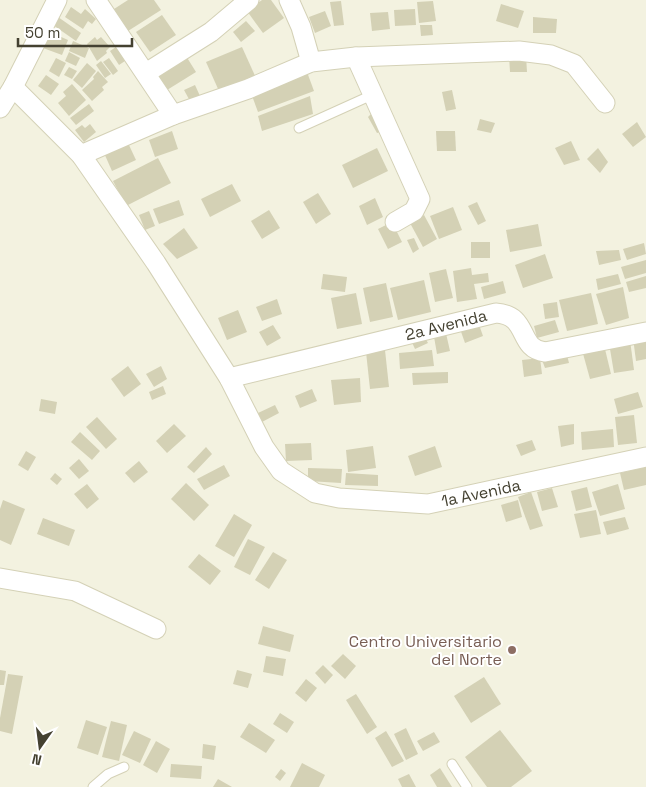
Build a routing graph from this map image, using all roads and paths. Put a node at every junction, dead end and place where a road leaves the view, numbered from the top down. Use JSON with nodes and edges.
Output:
{"nodes":[{"id":1,"x":57,"y":0,"type":"edge"},
{"id":2,"x":96,"y":0,"type":"edge"},
{"id":3,"x":249,"y":0,"type":"edge"},
{"id":4,"x":290,"y":0,"type":"edge"},
{"id":5,"x":356,"y":57,"type":"junction"},
{"id":6,"x":310,"y":62,"type":"junction"},
{"id":7,"x":146,"y":73,"type":"junction"},
{"id":8,"x":13,"y":87,"type":"junction"},
{"id":9,"x":372,"y":95,"type":"junction"},
{"id":10,"x":605,"y":103,"type":"dead end"},
{"id":11,"x":0,"y":108,"type":"edge"},
{"id":12,"x":173,"y":115,"type":"junction"},
{"id":13,"x":299,"y":128,"type":"dead end"},
{"id":14,"x":81,"y":154,"type":"junction"},
{"id":15,"x":395,"y":222,"type":"dead end"},
{"id":16,"x":646,"y":332,"type":"edge"},
{"id":17,"x":229,"y":378,"type":"junction"},
{"id":18,"x":646,"y":457,"type":"edge"},
{"id":19,"x":0,"y":578,"type":"edge"},
{"id":20,"x":156,"y":629,"type":"dead end"},
{"id":21,"x":452,"y":764,"type":"dead end"},
{"id":22,"x":124,"y":767,"type":"dead end"},
{"id":23,"x":93,"y":787,"type":"edge"},
{"id":24,"x":467,"y":787,"type":"edge"}],
"edges":[{"from":1,"to":8,"type":"street"},
{"from":2,"to":7,"type":"street"},
{"from":3,"to":7,"type":"street"},
{"from":4,"to":6,"type":"street"},
{"from":5,"to":6,"type":"street"},
{"from":5,"to":9,"type":"street"},
{"from":5,"to":10,"type":"street"},
{"from":6,"to":12,"type":"street"},
{"from":7,"to":12,"type":"street"},
{"from":8,"to":11,"type":"street"},
{"from":8,"to":14,"type":"street"},
{"from":9,"to":13,"type":"lane"},
{"from":9,"to":15,"type":"street"},
{"from":12,"to":14,"type":"street"},
{"from":14,"to":17,"type":"street"},
{"from":16,"to":17,"type":"street","name":"2a Avenida"},
{"from":17,"to":18,"type":"street","name":"1a Avenida"},
{"from":19,"to":20,"type":"street"},
{"from":21,"to":24,"type":"lane"},
{"from":22,"to":23,"type":"lane"}]}
